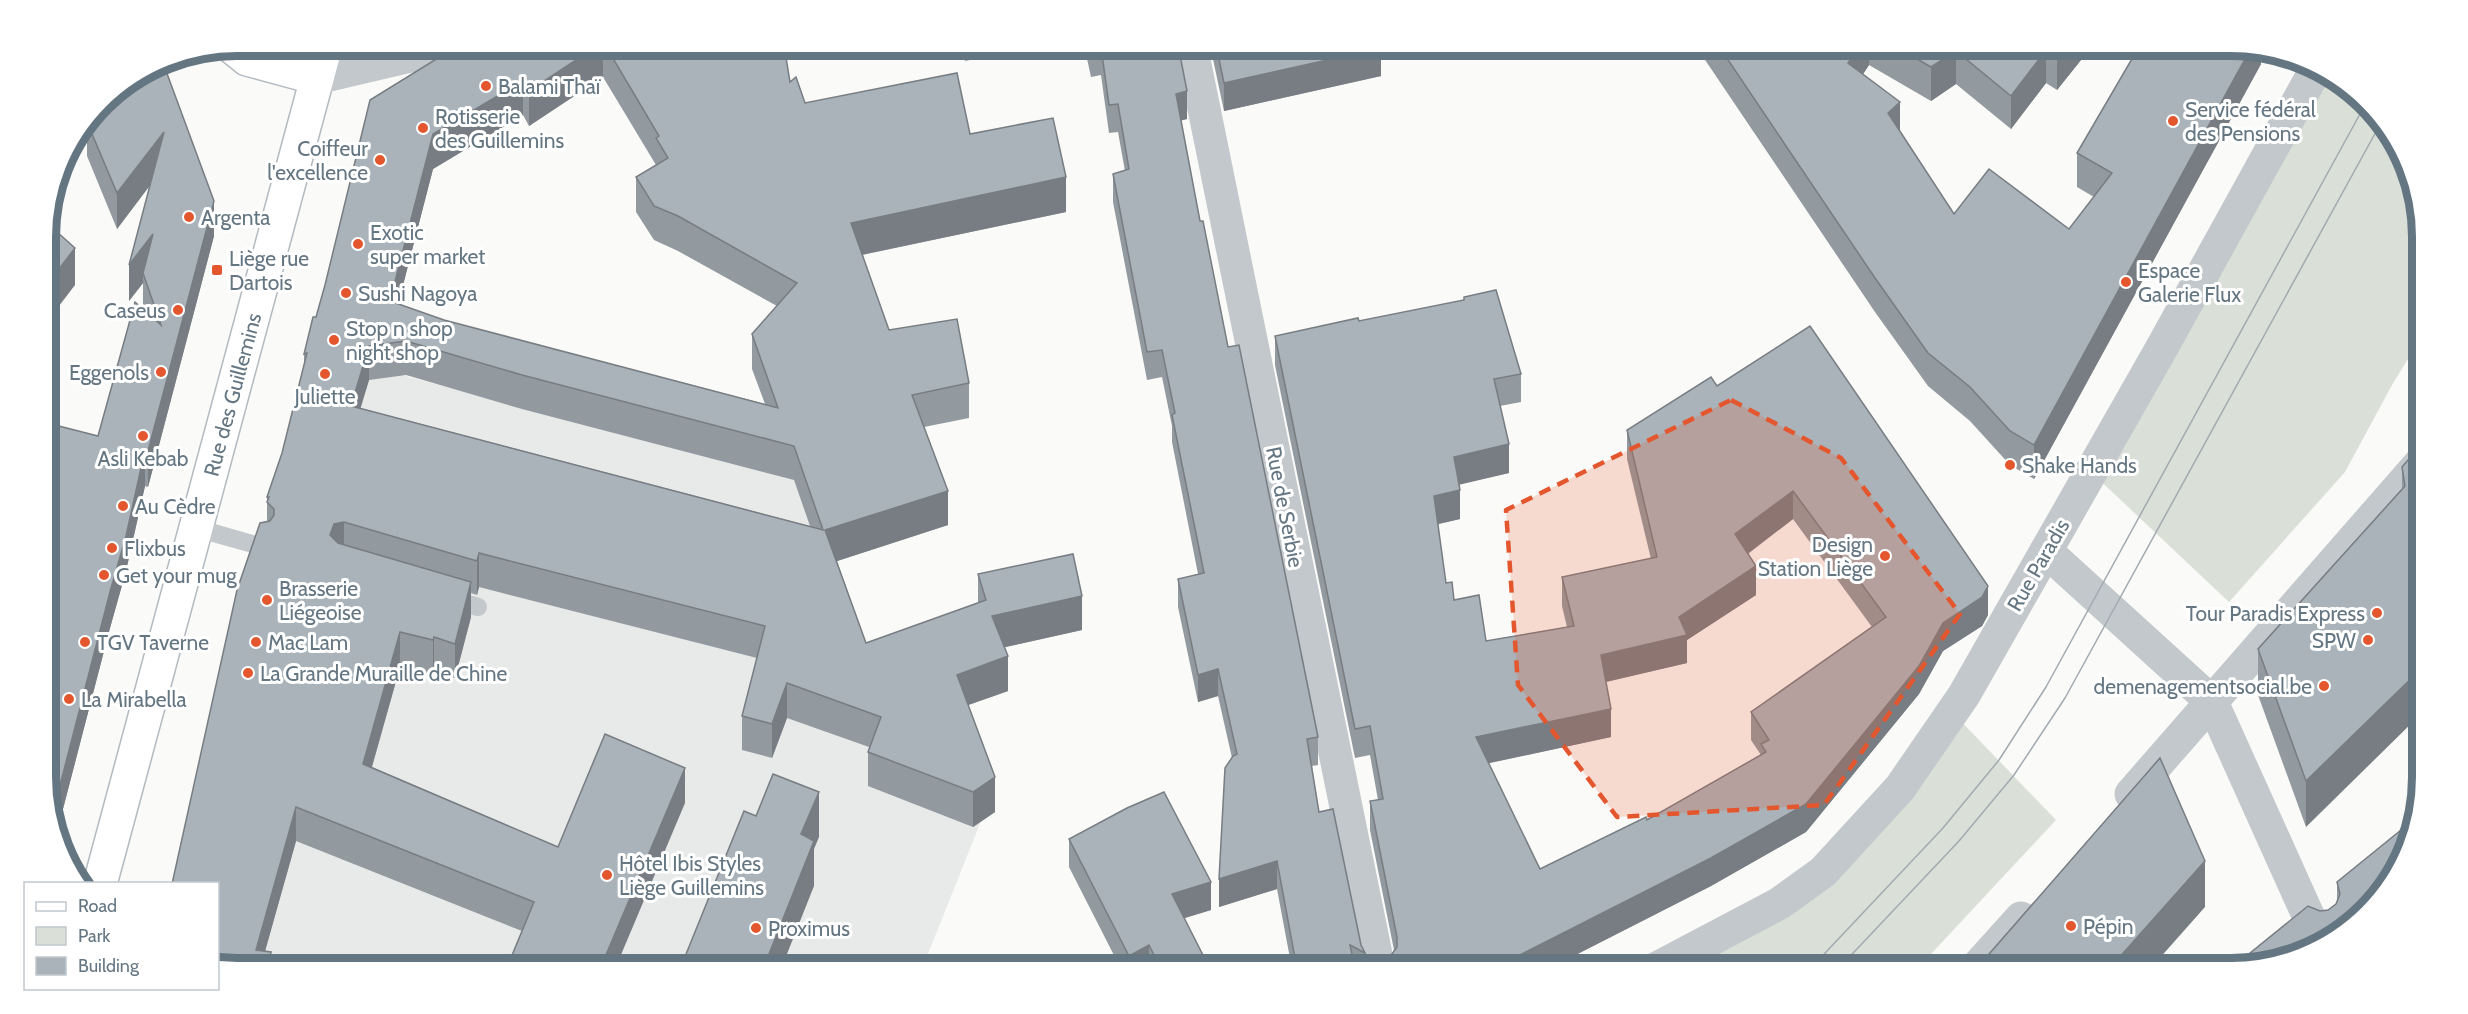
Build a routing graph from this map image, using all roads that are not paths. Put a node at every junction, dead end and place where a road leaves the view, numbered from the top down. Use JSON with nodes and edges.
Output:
{"nodes":[{"id":1,"x":243,"y":56,"type":"edge"},
{"id":2,"x":323,"y":56,"type":"edge"},
{"id":3,"x":411,"y":56,"type":"edge"},
{"id":4,"x":1193,"y":56,"type":"edge"},
{"id":5,"x":2313,"y":75,"type":"edge"},
{"id":6,"x":317,"y":78,"type":"junction"},
{"id":7,"x":2412,"y":472,"type":"edge"},
{"id":8,"x":196,"y":528,"type":"junction"},
{"id":9,"x":263,"y":547,"type":"edge"},
{"id":10,"x":2046,"y":551,"type":"junction"},
{"id":11,"x":427,"y":592,"type":"edge"},
{"id":12,"x":478,"y":607,"type":"dead end"},
{"id":13,"x":2212,"y":702,"type":"junction"},
{"id":14,"x":2110,"y":818,"type":"edge"},
{"id":15,"x":101,"y":882,"type":"edge"},
{"id":16,"x":2038,"y":898,"type":"edge"},
{"id":17,"x":2318,"y":936,"type":"edge"},
{"id":18,"x":1377,"y":958,"type":"edge"},
{"id":19,"x":1675,"y":958,"type":"edge"},
{"id":20,"x":1985,"y":958,"type":"edge"}],
"edges":[{"from":1,"to":6,"type":"street"},
{"from":2,"to":6,"type":"street","name":"Rue des Guillemins"},
{"from":3,"to":6,"type":"street"},
{"from":4,"to":18,"type":"street","name":"Rue de Serbie"},
{"from":5,"to":10,"type":"street","name":"Rue Paradis"},
{"from":6,"to":8,"type":"street","name":"Rue des Guillemins"},
{"from":7,"to":13,"type":"street"},
{"from":8,"to":9,"type":"lane"},
{"from":8,"to":15,"type":"street","name":"Rue des Guillemins"},
{"from":10,"to":13,"type":"street"},
{"from":10,"to":19,"type":"street","name":"Rue Paradis"},
{"from":11,"to":12,"type":"lane"},
{"from":13,"to":14,"type":"street"},
{"from":13,"to":17,"type":"street"},
{"from":16,"to":20,"type":"street"}]}
